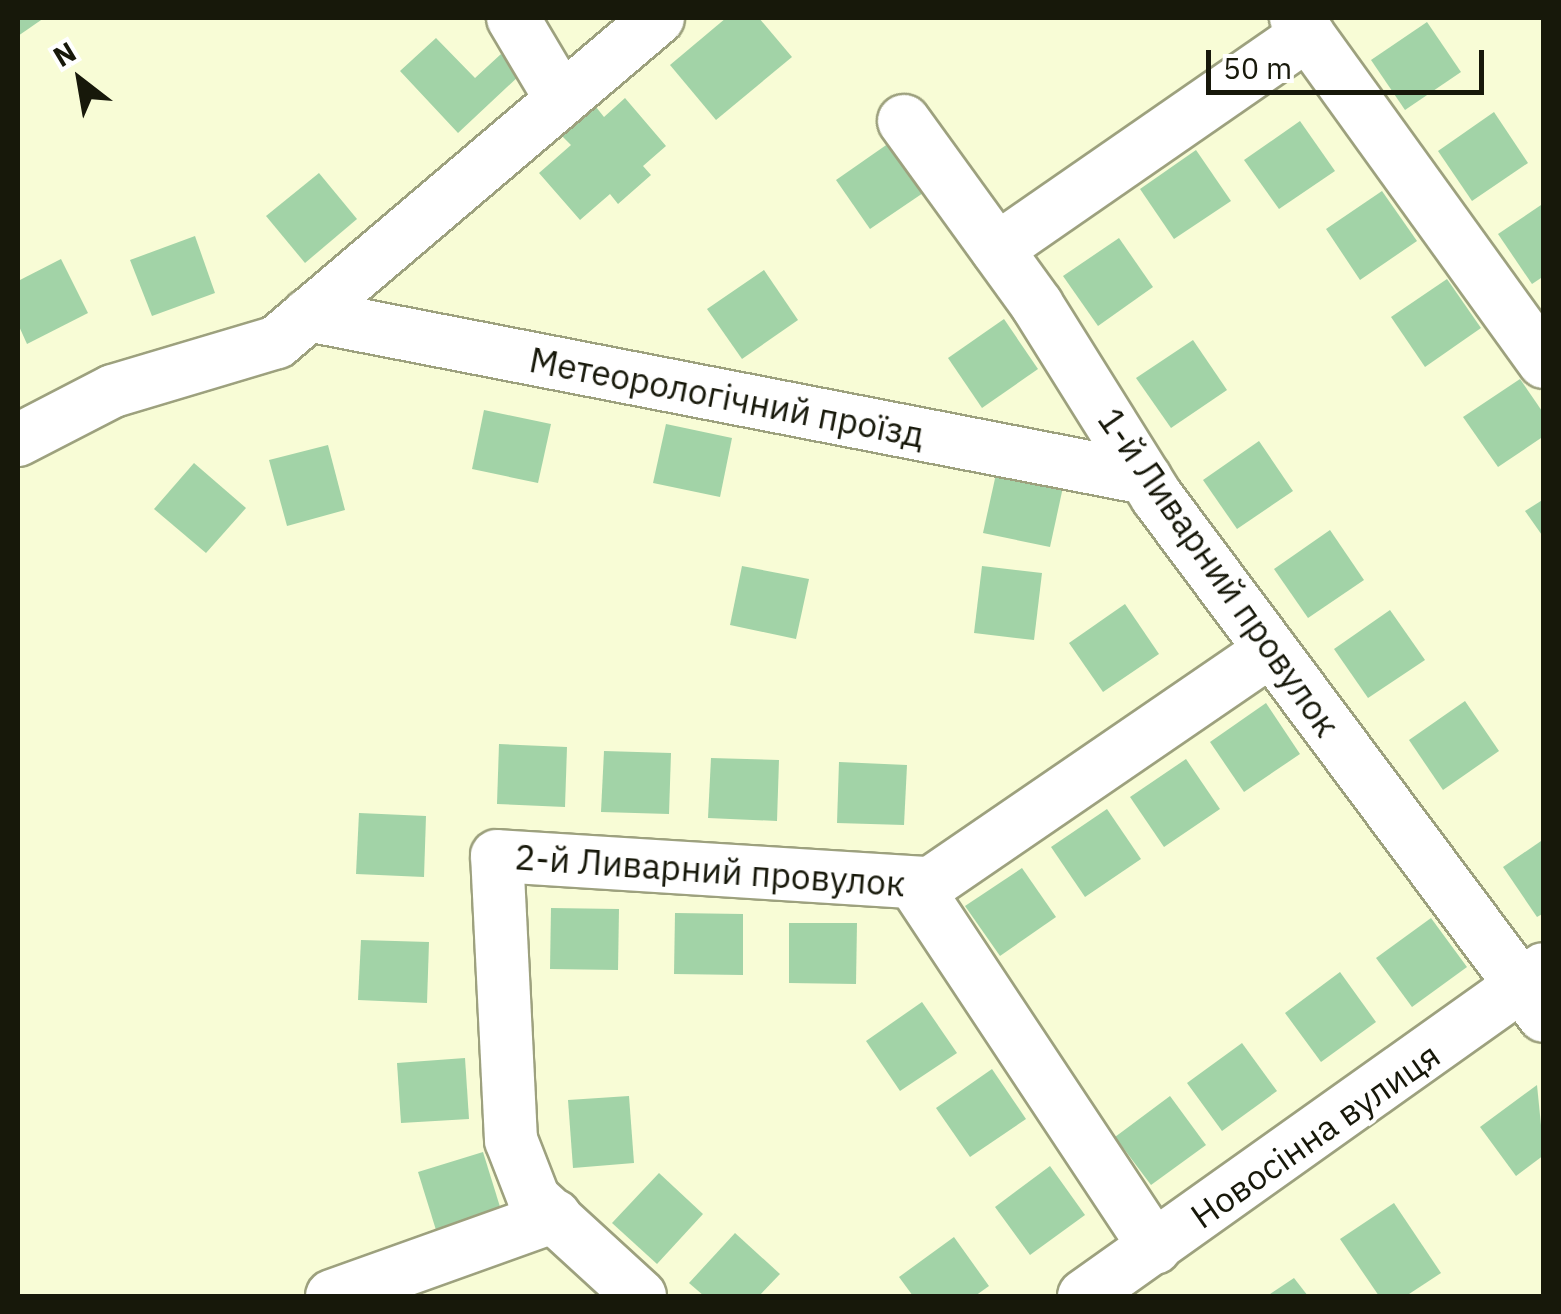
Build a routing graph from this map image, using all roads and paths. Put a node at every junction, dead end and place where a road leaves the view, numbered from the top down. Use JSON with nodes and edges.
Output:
{"nodes":[{"id":1,"x":513,"y":18,"type":"edge"},
{"id":2,"x":658,"y":18,"type":"edge"},
{"id":3,"x":1302,"y":26,"type":"edge"},
{"id":4,"x":561,"y":99,"type":"junction"},
{"id":5,"x":904,"y":122,"type":"dead end"},
{"id":6,"x":997,"y":249,"type":"junction"},
{"id":7,"x":308,"y":316,"type":"junction"},
{"id":8,"x":1544,"y":362,"type":"edge"},
{"id":9,"x":18,"y":440,"type":"edge"},
{"id":10,"x":1145,"y":478,"type":"junction"},
{"id":11,"x":1271,"y":650,"type":"junction"},
{"id":12,"x":915,"y":885,"type":"junction"},
{"id":13,"x":1536,"y":991,"type":"edge"},
{"id":14,"x":555,"y":1216,"type":"junction"},
{"id":15,"x":1156,"y":1248,"type":"junction"},
{"id":16,"x":332,"y":1296,"type":"edge"},
{"id":17,"x":640,"y":1296,"type":"edge"},
{"id":18,"x":1084,"y":1296,"type":"edge"}],
"edges":[{"from":1,"to":4,"type":"street"},
{"from":2,"to":4,"type":"street"},
{"from":3,"to":6,"type":"street"},
{"from":3,"to":8,"type":"street"},
{"from":4,"to":7,"type":"street"},
{"from":5,"to":6,"type":"street","name":"1-й Ливарний провулок"},
{"from":6,"to":10,"type":"street","name":"1-й Ливарний провулок"},
{"from":7,"to":9,"type":"street"},
{"from":7,"to":10,"type":"street","name":"Метеорологічний проїзд"},
{"from":10,"to":11,"type":"street","name":"1-й Ливарний провулок"},
{"from":11,"to":12,"type":"street","name":"2-й Ливарний провулок"},
{"from":11,"to":13,"type":"street","name":"1-й Ливарний провулок"},
{"from":12,"to":14,"type":"street","name":"2-й Ливарний провулок"},
{"from":12,"to":15,"type":"street"},
{"from":13,"to":15,"type":"street","name":"Новосінна вулиця"},
{"from":14,"to":16,"type":"street"},
{"from":14,"to":17,"type":"street"},
{"from":15,"to":18,"type":"street","name":"Новосінна вулиця"}]}
